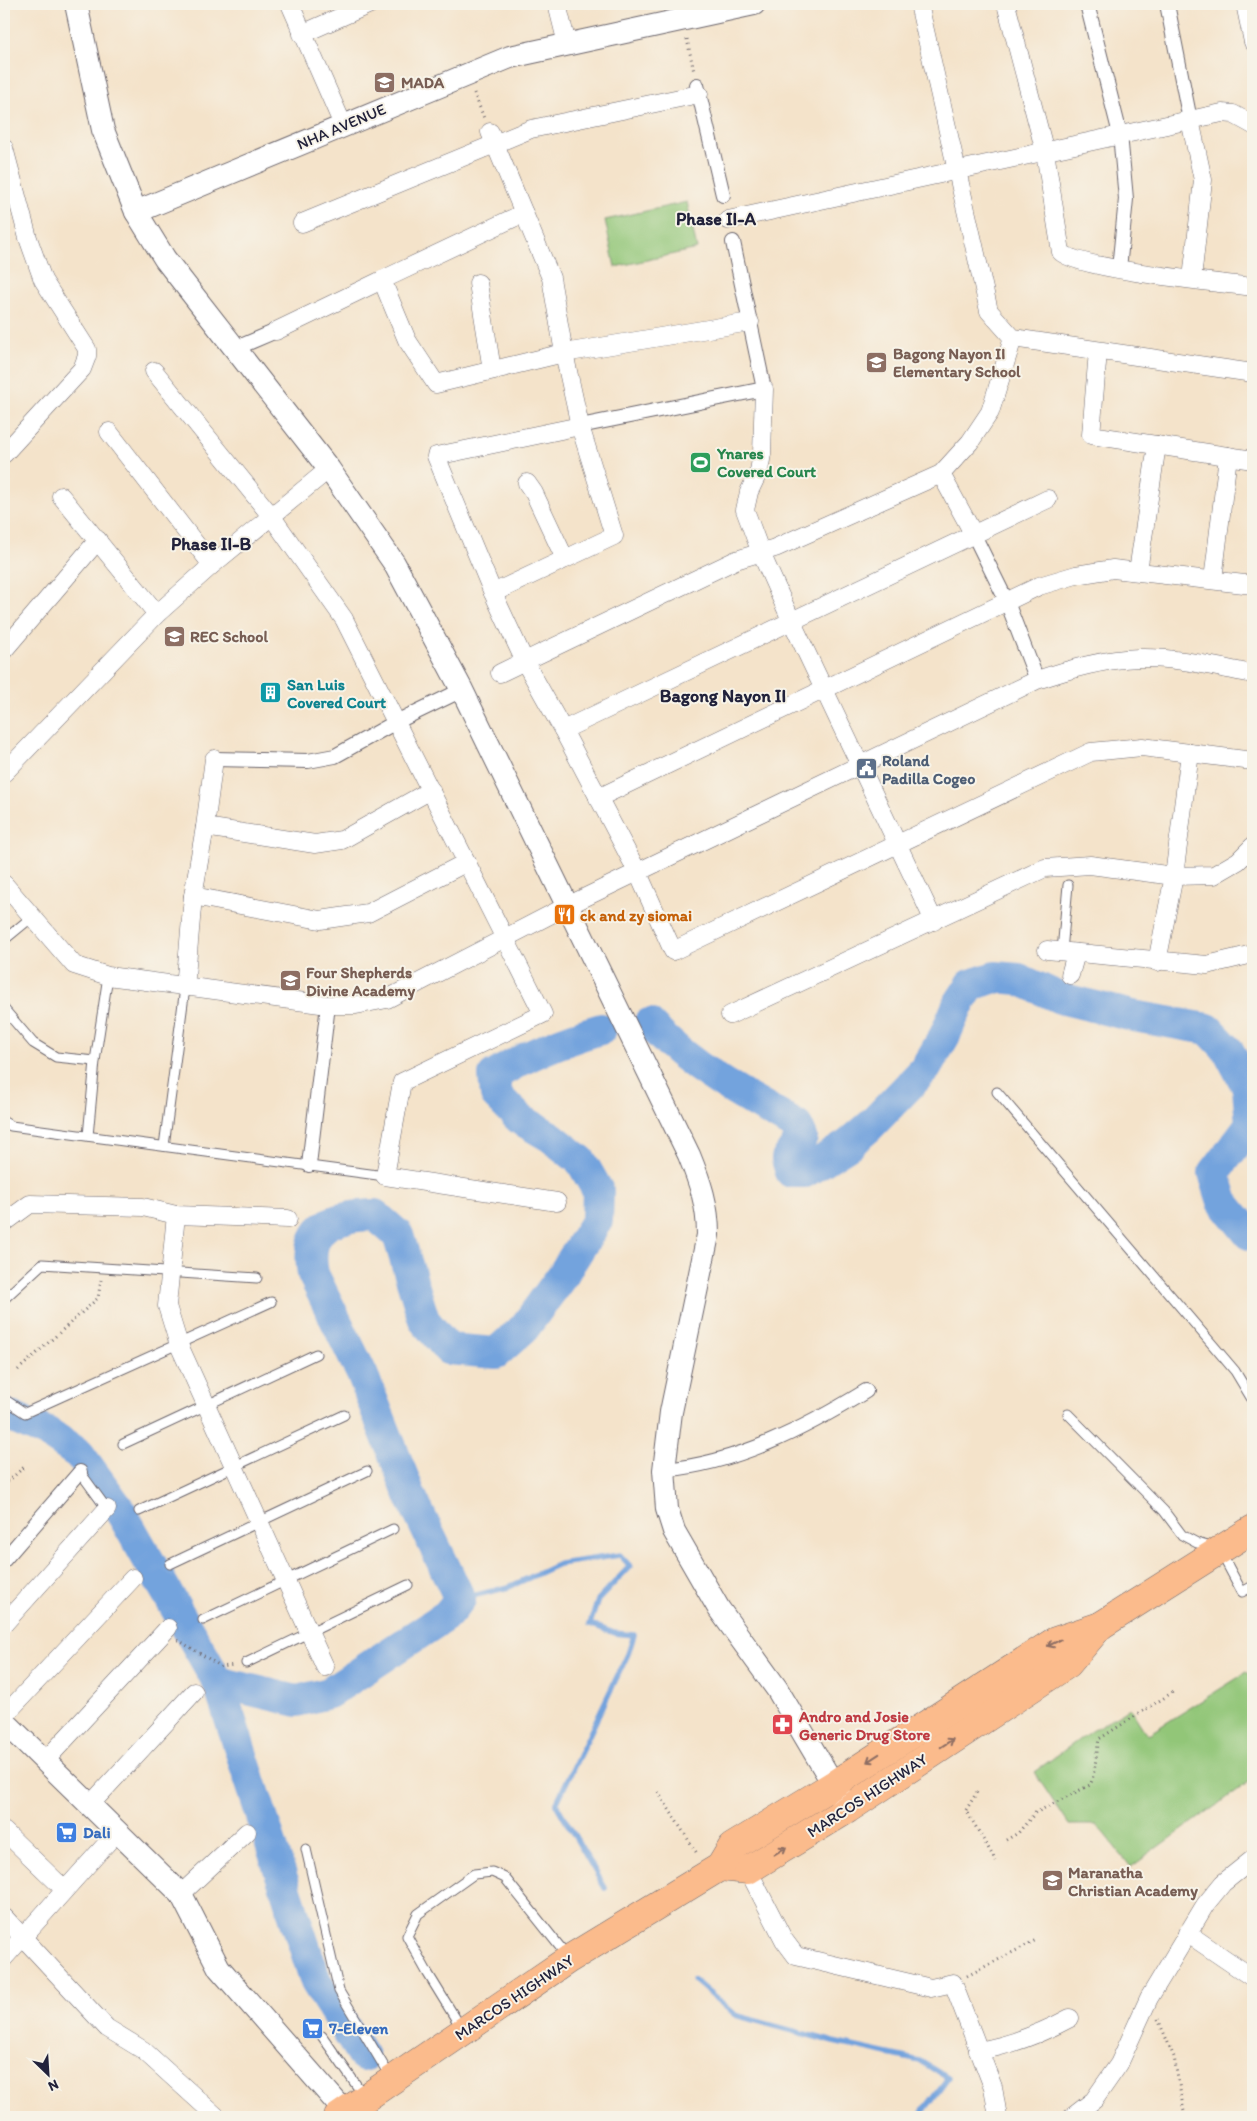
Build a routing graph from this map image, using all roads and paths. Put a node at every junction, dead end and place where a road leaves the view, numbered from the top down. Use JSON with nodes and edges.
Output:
{"nodes":[{"id":1,"x":76,"y":4,"type":"edge"},
{"id":2,"x":290,"y":4,"type":"edge"},
{"id":3,"x":370,"y":4,"type":"edge"},
{"id":4,"x":557,"y":4,"type":"edge"},
{"id":5,"x":754,"y":4,"type":"edge"},
{"id":6,"x":919,"y":4,"type":"edge"},
{"id":7,"x":1006,"y":4,"type":"edge"},
{"id":8,"x":1087,"y":4,"type":"edge"},
{"id":9,"x":1167,"y":4,"type":"edge"},
{"id":10,"x":1245,"y":4,"type":"edge"},
{"id":11,"x":658,"y":14,"type":"edge"},
{"id":12,"x":682,"y":18,"type":"junction"},
{"id":13,"x":302,"y":34,"type":"junction"},
{"id":14,"x":1253,"y":42,"type":"edge"},
{"id":15,"x":567,"y":44,"type":"junction"},
{"id":16,"x":466,"y":74,"type":"junction"},
{"id":17,"x":698,"y":89,"type":"junction"},
{"id":18,"x":1190,"y":120,"type":"junction"},
{"id":19,"x":343,"y":124,"type":"junction"},
{"id":20,"x":1253,"y":125,"type":"edge"},
{"id":21,"x":1120,"y":134,"type":"junction"},
{"id":22,"x":492,"y":138,"type":"junction"},
{"id":23,"x":4,"y":148,"type":"edge"},
{"id":24,"x":1045,"y":152,"type":"junction"},
{"id":25,"x":956,"y":172,"type":"junction"},
{"id":26,"x":723,"y":194,"type":"dead end"},
{"id":27,"x":136,"y":212,"type":"junction"},
{"id":28,"x":524,"y":213,"type":"junction"},
{"id":29,"x":728,"y":220,"type":"dead end"},
{"id":30,"x":302,"y":223,"type":"dead end"},
{"id":31,"x":733,"y":242,"type":"dead end"},
{"id":32,"x":1119,"y":269,"type":"junction"},
{"id":33,"x":1192,"y":279,"type":"junction"},
{"id":34,"x":382,"y":280,"type":"junction"},
{"id":35,"x":478,"y":283,"type":"dead end"},
{"id":36,"x":1253,"y":287,"type":"edge"},
{"id":37,"x":750,"y":322,"type":"junction"},
{"id":38,"x":276,"y":330,"type":"joint"},
{"id":39,"x":1013,"y":338,"type":"junction"},
{"id":40,"x":234,"y":349,"type":"junction"},
{"id":41,"x":1098,"y":350,"type":"junction"},
{"id":42,"x":564,"y":353,"type":"junction"},
{"id":43,"x":492,"y":370,"type":"junction"},
{"id":44,"x":154,"y":371,"type":"dead end"},
{"id":45,"x":1253,"y":373,"type":"edge"},
{"id":46,"x":764,"y":389,"type":"junction"},
{"id":47,"x":580,"y":426,"type":"junction"},
{"id":48,"x":109,"y":432,"type":"dead end"},
{"id":49,"x":1157,"y":445,"type":"junction"},
{"id":50,"x":4,"y":454,"type":"edge"},
{"id":51,"x":1228,"y":456,"type":"junction"},
{"id":52,"x":1253,"y":460,"type":"edge"},
{"id":53,"x":329,"y":469,"type":"junction"},
{"id":54,"x":941,"y":474,"type":"junction"},
{"id":55,"x":527,"y":483,"type":"dead end"},
{"id":56,"x":61,"y":496,"type":"dead end"},
{"id":57,"x":1048,"y":499,"type":"dead end"},
{"id":58,"x":272,"y":517,"type":"junction"},
{"id":59,"x":974,"y":535,"type":"junction"},
{"id":60,"x":98,"y":540,"type":"junction"},
{"id":61,"x":761,"y":553,"type":"junction"},
{"id":62,"x":565,"y":559,"type":"junction"},
{"id":63,"x":212,"y":565,"type":"junction"},
{"id":64,"x":1138,"y":571,"type":"junction"},
{"id":65,"x":1213,"y":580,"type":"junction"},
{"id":66,"x":1253,"y":585,"type":"edge"},
{"id":67,"x":493,"y":593,"type":"junction"},
{"id":68,"x":1007,"y":602,"type":"junction"},
{"id":69,"x":157,"y":614,"type":"junction"},
{"id":70,"x":791,"y":620,"type":"junction"},
{"id":71,"x":4,"y":650,"type":"edge"},
{"id":72,"x":525,"y":662,"type":"junction"},
{"id":73,"x":500,"y":673,"type":"dead end"},
{"id":74,"x":1253,"y":674,"type":"edge"},
{"id":75,"x":1037,"y":680,"type":"junction"},
{"id":76,"x":462,"y":690,"type":"junction"},
{"id":77,"x":824,"y":690,"type":"junction"},
{"id":78,"x":396,"y":722,"type":"junction"},
{"id":79,"x":563,"y":730,"type":"junction"},
{"id":80,"x":1190,"y":753,"type":"junction"},
{"id":81,"x":214,"y":758,"type":"joint"},
{"id":82,"x":1253,"y":761,"type":"edge"},
{"id":83,"x":859,"y":765,"type":"junction"},
{"id":84,"x":4,"y":773,"type":"edge"},
{"id":85,"x":431,"y":790,"type":"junction"},
{"id":86,"x":598,"y":798,"type":"junction"},
{"id":87,"x":205,"y":827,"type":"junction"},
{"id":88,"x":898,"y":844,"type":"junction"},
{"id":89,"x":1253,"y":846,"type":"edge"},
{"id":90,"x":467,"y":862,"type":"junction"},
{"id":91,"x":638,"y":873,"type":"junction"},
{"id":92,"x":1174,"y":876,"type":"junction"},
{"id":93,"x":4,"y":884,"type":"edge"},
{"id":94,"x":1068,"y":885,"type":"dead end"},
{"id":95,"x":193,"y":896,"type":"junction"},
{"id":96,"x":567,"y":906,"type":"junction"},
{"id":97,"x":32,"y":917,"type":"junction"},
{"id":98,"x":934,"y":920,"type":"junction"},
{"id":99,"x":505,"y":938,"type":"junction"},
{"id":100,"x":4,"y":940,"type":"edge"},
{"id":101,"x":1062,"y":951,"type":"junction"},
{"id":102,"x":1253,"y":954,"type":"edge"},
{"id":103,"x":1157,"y":962,"type":"junction"},
{"id":104,"x":1070,"y":975,"type":"dead end"},
{"id":105,"x":108,"y":976,"type":"junction"},
{"id":106,"x":185,"y":988,"type":"junction"},
{"id":107,"x":328,"y":1005,"type":"junction"},
{"id":108,"x":4,"y":1009,"type":"edge"},
{"id":109,"x":730,"y":1015,"type":"dead end"},
{"id":110,"x":95,"y":1061,"type":"junction"},
{"id":111,"x":997,"y":1092,"type":"dead end"},
{"id":112,"x":4,"y":1122,"type":"edge"},
{"id":113,"x":88,"y":1136,"type":"junction"},
{"id":114,"x":164,"y":1146,"type":"junction"},
{"id":115,"x":310,"y":1165,"type":"junction"},
{"id":116,"x":385,"y":1176,"type":"junction"},
{"id":117,"x":557,"y":1202,"type":"dead end"},
{"id":118,"x":176,"y":1214,"type":"junction"},
{"id":119,"x":288,"y":1219,"type":"dead end"},
{"id":120,"x":4,"y":1223,"type":"edge"},
{"id":121,"x":102,"y":1267,"type":"junction"},
{"id":122,"x":170,"y":1272,"type":"junction"},
{"id":123,"x":257,"y":1278,"type":"dead end"},
{"id":124,"x":4,"y":1299,"type":"edge"},
{"id":125,"x":271,"y":1302,"type":"dead end"},
{"id":126,"x":179,"y":1345,"type":"junction"},
{"id":127,"x":316,"y":1354,"type":"dead end"},
{"id":128,"x":18,"y":1370,"type":"dead end"},
{"id":129,"x":866,"y":1391,"type":"dead end"},
{"id":130,"x":4,"y":1399,"type":"edge"},
{"id":131,"x":1253,"y":1401,"type":"edge"},
{"id":132,"x":207,"y":1405,"type":"junction"},
{"id":133,"x":1068,"y":1414,"type":"dead end"},
{"id":134,"x":344,"y":1415,"type":"dead end"},
{"id":135,"x":123,"y":1444,"type":"dead end"},
{"id":136,"x":235,"y":1465,"type":"junction"},
{"id":137,"x":24,"y":1466,"type":"dead end"},
{"id":138,"x":664,"y":1470,"type":"junction"},
{"id":139,"x":367,"y":1471,"type":"dead end"},
{"id":140,"x":80,"y":1472,"type":"joint"},
{"id":141,"x":4,"y":1485,"type":"edge"},
{"id":142,"x":107,"y":1509,"type":"joint"},
{"id":143,"x":139,"y":1511,"type":"dead end"},
{"id":144,"x":260,"y":1522,"type":"junction"},
{"id":145,"x":393,"y":1529,"type":"dead end"},
{"id":146,"x":1253,"y":1530,"type":"edge"},
{"id":147,"x":1219,"y":1549,"type":"junction"},
{"id":148,"x":4,"y":1560,"type":"edge"},
{"id":149,"x":170,"y":1564,"type":"dead end"},
{"id":150,"x":133,"y":1578,"type":"dead end"},
{"id":151,"x":287,"y":1581,"type":"junction"},
{"id":152,"x":408,"y":1585,"type":"dead end"},
{"id":153,"x":1253,"y":1586,"type":"edge"},
{"id":154,"x":203,"y":1620,"type":"dead end"},
{"id":155,"x":4,"y":1624,"type":"edge"},
{"id":156,"x":1100,"y":1626,"type":"junction"},
{"id":157,"x":168,"y":1628,"type":"dead end"},
{"id":158,"x":310,"y":1633,"type":"junction"},
{"id":159,"x":182,"y":1644,"type":"dead end"},
{"id":160,"x":246,"y":1663,"type":"dead end"},
{"id":161,"x":325,"y":1666,"type":"dead end"},
{"id":162,"x":222,"y":1667,"type":"dead end"},
{"id":163,"x":194,"y":1692,"type":"dead end"},
{"id":164,"x":1173,"y":1692,"type":"dead end"},
{"id":165,"x":4,"y":1716,"type":"edge"},
{"id":166,"x":4,"y":1721,"type":"edge"},
{"id":167,"x":44,"y":1762,"type":"junction"},
{"id":168,"x":833,"y":1785,"type":"junction"},
{"id":169,"x":658,"y":1792,"type":"dead end"},
{"id":170,"x":977,"y":1792,"type":"dead end"},
{"id":171,"x":89,"y":1806,"type":"junction"},
{"id":172,"x":848,"y":1808,"type":"junction"},
{"id":173,"x":4,"y":1831,"type":"edge"},
{"id":174,"x":117,"y":1832,"type":"junction"},
{"id":175,"x":247,"y":1832,"type":"dead end"},
{"id":176,"x":1006,"y":1840,"type":"dead end"},
{"id":177,"x":306,"y":1848,"type":"dead end"},
{"id":178,"x":1253,"y":1859,"type":"edge"},
{"id":179,"x":996,"y":1861,"type":"dead end"},
{"id":180,"x":714,"y":1870,"type":"junction"},
{"id":181,"x":748,"y":1870,"type":"junction"},
{"id":182,"x":64,"y":1890,"type":"junction"},
{"id":183,"x":181,"y":1894,"type":"junction"},
{"id":184,"x":4,"y":1917,"type":"edge"},
{"id":185,"x":1187,"y":1933,"type":"junction"},
{"id":186,"x":23,"y":1936,"type":"junction"},
{"id":187,"x":1036,"y":1940,"type":"dead end"},
{"id":188,"x":4,"y":1958,"type":"edge"},
{"id":189,"x":569,"y":1959,"type":"junction"},
{"id":190,"x":1253,"y":1978,"type":"edge"},
{"id":191,"x":953,"y":1983,"type":"junction"},
{"id":192,"x":1148,"y":1998,"type":"junction"},
{"id":193,"x":1070,"y":2018,"type":"dead end"},
{"id":194,"x":463,"y":2030,"type":"junction"},
{"id":195,"x":322,"y":2036,"type":"dead end"},
{"id":196,"x":978,"y":2051,"type":"junction"},
{"id":197,"x":392,"y":2080,"type":"junction"},
{"id":198,"x":349,"y":2111,"type":"edge"},
{"id":199,"x":216,"y":2117,"type":"edge"},
{"id":200,"x":998,"y":2117,"type":"edge"},
{"id":201,"x":1072,"y":2117,"type":"edge"},
{"id":202,"x":1184,"y":2117,"type":"edge"}],
"edges":[{"from":1,"to":27,"type":"street"},
{"from":2,"to":13,"type":"street"},
{"from":3,"to":13,"type":"street"},
{"from":4,"to":15,"type":"street"},
{"from":5,"to":12,"type":"street","name":"NHA AVENUE"},
{"from":6,"to":25,"type":"street"},
{"from":7,"to":24,"type":"street"},
{"from":8,"to":21,"type":"street"},
{"from":9,"to":18,"type":"street"},
{"from":10,"to":14,"type":"street"},
{"from":11,"to":12,"type":"street","name":"NHA AVENUE"},
{"from":11,"to":15,"type":"street","name":"NHA AVENUE"},
{"from":12,"to":17,"type":"path"},
{"from":13,"to":19,"type":"street"},
{"from":15,"to":16,"type":"street","name":"NHA AVENUE"},
{"from":16,"to":19,"type":"street","name":"NHA AVENUE"},
{"from":16,"to":22,"type":"path"},
{"from":17,"to":22,"type":"street"},
{"from":17,"to":26,"type":"street"},
{"from":18,"to":20,"type":"street"},
{"from":18,"to":21,"type":"street"},
{"from":18,"to":33,"type":"street"},
{"from":19,"to":27,"type":"street","name":"NHA AVENUE"},
{"from":21,"to":24,"type":"street"},
{"from":21,"to":32,"type":"street"},
{"from":22,"to":28,"type":"street"},
{"from":22,"to":30,"type":"street"},
{"from":23,"to":50,"type":"street"},
{"from":24,"to":25,"type":"street"},
{"from":24,"to":32,"type":"street"},
{"from":25,"to":29,"type":"street"},
{"from":25,"to":39,"type":"street"},
{"from":27,"to":40,"type":"street"},
{"from":28,"to":34,"type":"street"},
{"from":28,"to":42,"type":"street"},
{"from":31,"to":37,"type":"street"},
{"from":32,"to":33,"type":"street"},
{"from":33,"to":36,"type":"street"},
{"from":34,"to":38,"type":"street"},
{"from":34,"to":43,"type":"street"},
{"from":35,"to":43,"type":"street"},
{"from":37,"to":42,"type":"street"},
{"from":37,"to":46,"type":"street"},
{"from":38,"to":40,"type":"street"},
{"from":39,"to":41,"type":"street"},
{"from":39,"to":54,"type":"street"},
{"from":40,"to":53,"type":"street"},
{"from":41,"to":45,"type":"street"},
{"from":41,"to":49,"type":"street"},
{"from":42,"to":43,"type":"street"},
{"from":42,"to":47,"type":"street"},
{"from":44,"to":58,"type":"street"},
{"from":46,"to":47,"type":"street"},
{"from":46,"to":61,"type":"street"},
{"from":47,"to":62,"type":"street"},
{"from":47,"to":67,"type":"street"},
{"from":48,"to":63,"type":"street"},
{"from":49,"to":51,"type":"street"},
{"from":49,"to":64,"type":"street"},
{"from":51,"to":52,"type":"street"},
{"from":51,"to":65,"type":"street"},
{"from":53,"to":58,"type":"street"},
{"from":53,"to":76,"type":"street"},
{"from":54,"to":59,"type":"street"},
{"from":54,"to":61,"type":"street"},
{"from":55,"to":62,"type":"street"},
{"from":56,"to":60,"type":"street"},
{"from":57,"to":59,"type":"street"},
{"from":58,"to":63,"type":"street"},
{"from":58,"to":78,"type":"street"},
{"from":59,"to":68,"type":"street"},
{"from":59,"to":70,"type":"street"},
{"from":60,"to":69,"type":"street"},
{"from":60,"to":71,"type":"street"},
{"from":61,"to":70,"type":"street"},
{"from":61,"to":72,"type":"street"},
{"from":62,"to":67,"type":"street"},
{"from":63,"to":69,"type":"street"},
{"from":64,"to":65,"type":"street"},
{"from":64,"to":68,"type":"street"},
{"from":65,"to":66,"type":"street"},
{"from":67,"to":72,"type":"street"},
{"from":68,"to":75,"type":"street"},
{"from":68,"to":77,"type":"street"},
{"from":69,"to":84,"type":"street"},
{"from":70,"to":77,"type":"street"},
{"from":70,"to":79,"type":"street"},
{"from":72,"to":73,"type":"street"},
{"from":72,"to":79,"type":"street"},
{"from":74,"to":75,"type":"street"},
{"from":75,"to":83,"type":"street"},
{"from":76,"to":78,"type":"street"},
{"from":76,"to":96,"type":"street"},
{"from":77,"to":83,"type":"street"},
{"from":77,"to":86,"type":"street"},
{"from":78,"to":81,"type":"street"},
{"from":78,"to":85,"type":"street"},
{"from":79,"to":86,"type":"street"},
{"from":80,"to":82,"type":"street"},
{"from":80,"to":88,"type":"street"},
{"from":80,"to":92,"type":"street"},
{"from":81,"to":87,"type":"street"},
{"from":83,"to":88,"type":"street"},
{"from":83,"to":91,"type":"street"},
{"from":85,"to":87,"type":"street"},
{"from":85,"to":90,"type":"street"},
{"from":86,"to":91,"type":"street"},
{"from":87,"to":95,"type":"street"},
{"from":88,"to":91,"type":"street"},
{"from":88,"to":98,"type":"street"},
{"from":89,"to":92,"type":"street"},
{"from":90,"to":95,"type":"street"},
{"from":90,"to":99,"type":"street"},
{"from":91,"to":96,"type":"street"},
{"from":92,"to":98,"type":"street"},
{"from":92,"to":103,"type":"street"},
{"from":93,"to":97,"type":"street"},
{"from":94,"to":101,"type":"lane"},
{"from":95,"to":106,"type":"street"},
{"from":96,"to":99,"type":"street"},
{"from":96,"to":138,"type":"street"},
{"from":97,"to":100,"type":"lane"},
{"from":97,"to":105,"type":"street"},
{"from":98,"to":109,"type":"street"},
{"from":99,"to":107,"type":"street"},
{"from":99,"to":116,"type":"street"},
{"from":101,"to":103,"type":"street"},
{"from":101,"to":104,"type":"street"},
{"from":102,"to":103,"type":"street"},
{"from":105,"to":106,"type":"street"},
{"from":105,"to":110,"type":"lane"},
{"from":106,"to":107,"type":"street"},
{"from":106,"to":114,"type":"lane"},
{"from":107,"to":115,"type":"street"},
{"from":108,"to":110,"type":"lane"},
{"from":110,"to":113,"type":"lane"},
{"from":111,"to":131,"type":"lane"},
{"from":112,"to":113,"type":"lane"},
{"from":113,"to":114,"type":"lane"},
{"from":114,"to":115,"type":"lane"},
{"from":115,"to":116,"type":"lane"},
{"from":116,"to":117,"type":"street"},
{"from":118,"to":119,"type":"street"},
{"from":118,"to":120,"type":"street"},
{"from":118,"to":122,"type":"street"},
{"from":121,"to":122,"type":"lane"},
{"from":121,"to":124,"type":"lane"},
{"from":121,"to":128,"type":"path"},
{"from":122,"to":123,"type":"lane"},
{"from":122,"to":126,"type":"street"},
{"from":125,"to":126,"type":"lane"},
{"from":126,"to":130,"type":"lane"},
{"from":126,"to":132,"type":"street"},
{"from":127,"to":132,"type":"lane"},
{"from":129,"to":138,"type":"street"},
{"from":132,"to":135,"type":"lane"},
{"from":132,"to":136,"type":"street"},
{"from":133,"to":147,"type":"lane"},
{"from":134,"to":136,"type":"lane"},
{"from":136,"to":143,"type":"lane"},
{"from":136,"to":144,"type":"street"},
{"from":137,"to":141,"type":"path"},
{"from":138,"to":168,"type":"street"},
{"from":139,"to":144,"type":"lane"},
{"from":140,"to":142,"type":"lane"},
{"from":140,"to":148,"type":"street"},
{"from":142,"to":155,"type":"street"},
{"from":144,"to":149,"type":"lane"},
{"from":144,"to":151,"type":"street"},
{"from":145,"to":151,"type":"lane"},
{"from":146,"to":147,"type":"main road","name":"MARCOS HIGHWAY"},
{"from":147,"to":153,"type":"lane"},
{"from":147,"to":156,"type":"main road","name":"MARCOS HIGHWAY"},
{"from":150,"to":165,"type":"street"},
{"from":151,"to":154,"type":"lane"},
{"from":151,"to":158,"type":"street"},
{"from":152,"to":158,"type":"lane"},
{"from":156,"to":168,"type":"main road","name":"MARCOS HIGHWAY","one_way":true},
{"from":172,"to":156,"type":"main road","name":"MARCOS HIGHWAY","one_way":true},
{"from":157,"to":167,"type":"street"},
{"from":158,"to":160,"type":"lane"},
{"from":158,"to":161,"type":"street"},
{"from":159,"to":162,"type":"path"},
{"from":163,"to":171,"type":"street"},
{"from":164,"to":176,"type":"path"},
{"from":166,"to":167,"type":"street"},
{"from":167,"to":171,"type":"street"},
{"from":168,"to":172,"type":"street"},
{"from":168,"to":180,"type":"main road","name":"MARCOS HIGHWAY"},
{"from":169,"to":180,"type":"path"},
{"from":170,"to":179,"type":"path"},
{"from":171,"to":174,"type":"street"},
{"from":181,"to":172,"type":"main road","name":"MARCOS HIGHWAY","one_way":true},
{"from":173,"to":182,"type":"street"},
{"from":174,"to":182,"type":"street"},
{"from":174,"to":183,"type":"street"},
{"from":175,"to":183,"type":"street"},
{"from":177,"to":197,"type":"lane"},
{"from":178,"to":185,"type":"street"},
{"from":180,"to":181,"type":"main road"},
{"from":180,"to":189,"type":"main road","name":"MARCOS HIGHWAY"},
{"from":181,"to":191,"type":"street"},
{"from":182,"to":186,"type":"street"},
{"from":183,"to":198,"type":"street"},
{"from":184,"to":186,"type":"street"},
{"from":185,"to":190,"type":"street"},
{"from":185,"to":192,"type":"street"},
{"from":186,"to":188,"type":"street"},
{"from":186,"to":199,"type":"street"},
{"from":187,"to":191,"type":"path"},
{"from":189,"to":194,"type":"main road","name":"MARCOS HIGHWAY"},
{"from":189,"to":194,"type":"lane"},
{"from":191,"to":196,"type":"street"},
{"from":192,"to":201,"type":"street"},
{"from":192,"to":202,"type":"path"},
{"from":193,"to":196,"type":"street"},
{"from":194,"to":197,"type":"main road","name":"MARCOS HIGHWAY"},
{"from":195,"to":198,"type":"lane"},
{"from":196,"to":200,"type":"street"},
{"from":197,"to":198,"type":"main road","name":"MARCOS HIGHWAY"}]}
